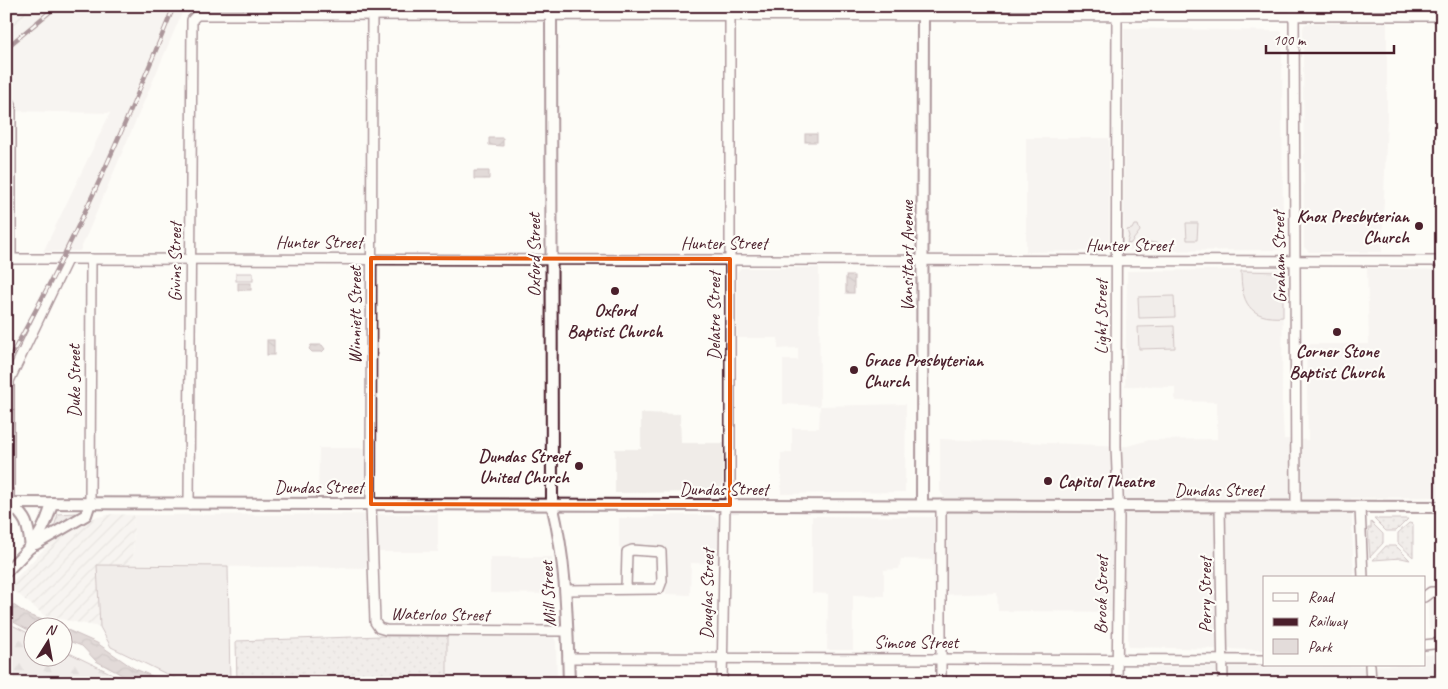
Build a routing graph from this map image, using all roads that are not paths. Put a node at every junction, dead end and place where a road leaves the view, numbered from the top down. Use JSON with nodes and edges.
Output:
{"nodes":[{"id":1,"x":1117,"y":6,"type":"edge"},
{"id":2,"x":1294,"y":6,"type":"edge"},
{"id":3,"x":372,"y":10,"type":"edge"},
{"id":4,"x":551,"y":10,"type":"edge"},
{"id":5,"x":730,"y":11,"type":"edge"},
{"id":6,"x":923,"y":11,"type":"edge"},
{"id":7,"x":1442,"y":16,"type":"edge"},
{"id":8,"x":1117,"y":17,"type":"junction"},
{"id":9,"x":1294,"y":17,"type":"junction"},
{"id":10,"x":11,"y":104,"type":"dead end"},
{"id":11,"x":372,"y":258,"type":"junction"},
{"id":12,"x":9,"y":259,"type":"edge"},
{"id":13,"x":91,"y":259,"type":"junction"},
{"id":14,"x":191,"y":259,"type":"junction"},
{"id":15,"x":550,"y":259,"type":"junction"},
{"id":16,"x":923,"y":259,"type":"junction"},
{"id":17,"x":67,"y":260,"type":"junction"},
{"id":18,"x":730,"y":260,"type":"junction"},
{"id":19,"x":1117,"y":261,"type":"junction"},
{"id":20,"x":1442,"y":261,"type":"edge"},
{"id":21,"x":1295,"y":262,"type":"junction"},
{"id":22,"x":7,"y":503,"type":"edge"},
{"id":23,"x":90,"y":503,"type":"junction"},
{"id":24,"x":52,"y":504,"type":"junction"},
{"id":25,"x":189,"y":504,"type":"junction"},
{"id":26,"x":371,"y":504,"type":"junction"},
{"id":27,"x":552,"y":504,"type":"junction"},
{"id":28,"x":728,"y":505,"type":"junction"},
{"id":29,"x":922,"y":505,"type":"junction"},
{"id":30,"x":941,"y":505,"type":"junction"},
{"id":31,"x":1220,"y":506,"type":"junction"},
{"id":32,"x":1296,"y":506,"type":"junction"},
{"id":33,"x":1117,"y":507,"type":"junction"},
{"id":34,"x":1360,"y":507,"type":"junction"},
{"id":35,"x":1442,"y":507,"type":"edge"},
{"id":36,"x":31,"y":547,"type":"junction"},
{"id":37,"x":6,"y":572,"type":"edge"},
{"id":38,"x":1363,"y":576,"type":"edge"},
{"id":39,"x":626,"y":589,"type":"junction"},
{"id":40,"x":566,"y":590,"type":"junction"},
{"id":41,"x":1442,"y":592,"type":"edge"},
{"id":42,"x":1426,"y":596,"type":"edge"},
{"id":43,"x":567,"y":631,"type":"junction"},
{"id":44,"x":1442,"y":643,"type":"edge"},
{"id":45,"x":1426,"y":645,"type":"edge"},
{"id":46,"x":723,"y":657,"type":"junction"},
{"id":47,"x":568,"y":658,"type":"junction"},
{"id":48,"x":941,"y":659,"type":"junction"},
{"id":49,"x":1117,"y":660,"type":"junction"},
{"id":50,"x":1222,"y":660,"type":"junction"},
{"id":51,"x":1263,"y":660,"type":"edge"},
{"id":52,"x":1370,"y":666,"type":"edge"},
{"id":53,"x":568,"y":683,"type":"edge"},
{"id":54,"x":722,"y":683,"type":"edge"},
{"id":55,"x":941,"y":683,"type":"edge"},
{"id":56,"x":1117,"y":683,"type":"edge"},
{"id":57,"x":1223,"y":683,"type":"edge"},
{"id":58,"x":1371,"y":683,"type":"edge"}],
"edges":[{"from":1,"to":8,"type":"street","name":"Light Street"},
{"from":2,"to":9,"type":"street","name":"Graham Street"},
{"from":3,"to":4,"type":"street"},
{"from":3,"to":11,"type":"street","name":"Winniett Street"},
{"from":3,"to":14,"type":"street","name":"Givins Street"},
{"from":4,"to":5,"type":"street"},
{"from":4,"to":15,"type":"main road","name":"Oxford Street"},
{"from":5,"to":6,"type":"street"},
{"from":5,"to":18,"type":"street","name":"Delatre Street"},
{"from":6,"to":8,"type":"street"},
{"from":6,"to":16,"type":"main road","name":"Vansittart Avenue"},
{"from":7,"to":9,"type":"street"},
{"from":8,"to":9,"type":"street"},
{"from":8,"to":19,"type":"street","name":"Light Street"},
{"from":9,"to":21,"type":"street","name":"Graham Street"},
{"from":10,"to":12,"type":"street"},
{"from":11,"to":14,"type":"street","name":"Hunter Street"},
{"from":11,"to":15,"type":"street","name":"Hunter Street"},
{"from":11,"to":26,"type":"street","name":"Winniett Street"},
{"from":12,"to":17,"type":"street","name":"Hunter Street"},
{"from":13,"to":14,"type":"street","name":"Hunter Street"},
{"from":13,"to":17,"type":"street","name":"Hunter Street"},
{"from":13,"to":23,"type":"street","name":"Duke Street"},
{"from":14,"to":25,"type":"street","name":"Givins Street"},
{"from":15,"to":18,"type":"street","name":"Hunter Street"},
{"from":15,"to":27,"type":"main road","name":"Oxford Street"},
{"from":16,"to":18,"type":"street","name":"Hunter Street"},
{"from":16,"to":19,"type":"street","name":"Hunter Street"},
{"from":16,"to":29,"type":"main road","name":"Vansittart Avenue"},
{"from":17,"to":22,"type":"street"},
{"from":18,"to":28,"type":"street","name":"Delatre Street"},
{"from":19,"to":21,"type":"street","name":"Hunter Street"},
{"from":19,"to":33,"type":"street","name":"Light Street"},
{"from":20,"to":21,"type":"street","name":"Hunter Street"},
{"from":21,"to":32,"type":"street","name":"Graham Street"},
{"from":22,"to":24,"type":"main road","name":"Dundas Street"},
{"from":22,"to":36,"type":"main road"},
{"from":23,"to":24,"type":"main road","name":"Dundas Street"},
{"from":23,"to":25,"type":"main road","name":"Dundas Street"},
{"from":23,"to":36,"type":"main road"},
{"from":24,"to":36,"type":"main road"},
{"from":25,"to":26,"type":"main road","name":"Dundas Street"},
{"from":26,"to":27,"type":"main road","name":"Dundas Street"},
{"from":26,"to":43,"type":"street","name":"Waterloo Street"},
{"from":27,"to":28,"type":"main road","name":"Dundas Street"},
{"from":27,"to":40,"type":"main road","name":"Mill Street"},
{"from":28,"to":29,"type":"main road","name":"Dundas Street"},
{"from":28,"to":46,"type":"street","name":"Douglas Street"},
{"from":29,"to":30,"type":"main road","name":"Dundas Street"},
{"from":30,"to":33,"type":"main road","name":"Dundas Street"},
{"from":30,"to":48,"type":"street"},
{"from":31,"to":32,"type":"main road","name":"Dundas Street"},
{"from":31,"to":33,"type":"main road","name":"Dundas Street"},
{"from":31,"to":50,"type":"street","name":"Perry Street"},
{"from":32,"to":34,"type":"main road","name":"Dundas Street"},
{"from":33,"to":49,"type":"street","name":"Brock Street"},
{"from":34,"to":35,"type":"main road","name":"Dundas Street"},
{"from":34,"to":38,"type":"street"},
{"from":36,"to":37,"type":"main road"},
{"from":39,"to":39,"type":"street"},
{"from":39,"to":40,"type":"street"},
{"from":40,"to":43,"type":"main road","name":"Mill Street"},
{"from":41,"to":42,"type":"street"},
{"from":43,"to":47,"type":"main road","name":"Mill Street"},
{"from":44,"to":45,"type":"street"},
{"from":46,"to":47,"type":"street","name":"Simcoe Street"},
{"from":46,"to":48,"type":"street","name":"Simcoe Street"},
{"from":46,"to":54,"type":"street","name":"Douglas Street"},
{"from":47,"to":53,"type":"main road","name":"Mill Street"},
{"from":48,"to":49,"type":"street","name":"Simcoe Street"},
{"from":48,"to":55,"type":"street"},
{"from":49,"to":50,"type":"street","name":"Simcoe Street"},
{"from":49,"to":56,"type":"street","name":"Brock Street"},
{"from":50,"to":51,"type":"street","name":"Simcoe Street"},
{"from":50,"to":57,"type":"street","name":"Perry Street"},
{"from":52,"to":58,"type":"street"}]}
